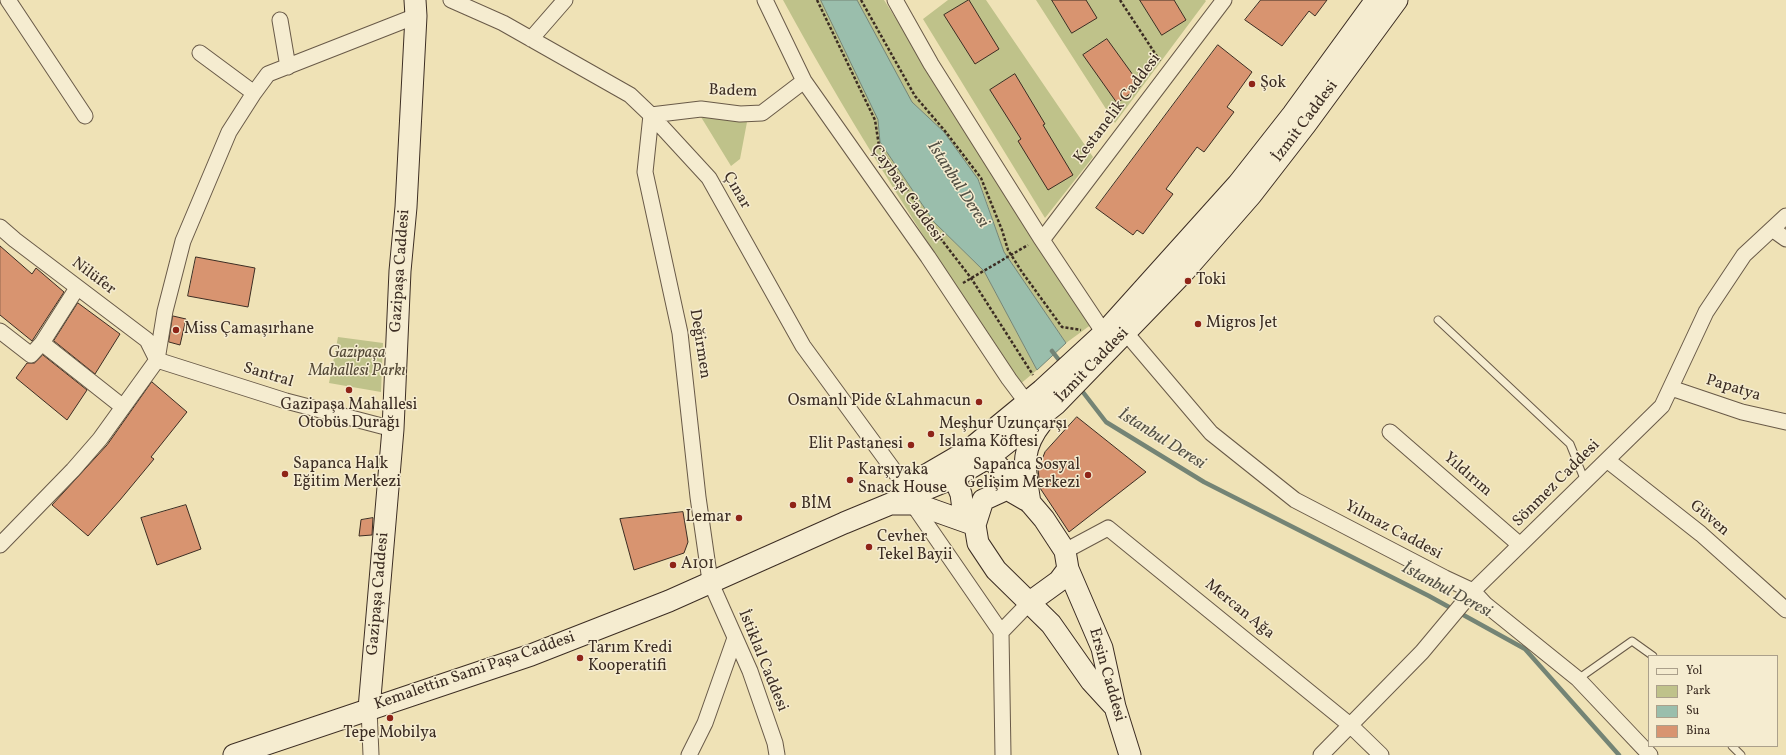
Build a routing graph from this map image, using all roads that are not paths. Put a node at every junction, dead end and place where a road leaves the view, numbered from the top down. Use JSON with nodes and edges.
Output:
{"nodes":[{"id":1,"x":8,"y":0,"type":"edge"},
{"id":2,"x":451,"y":0,"type":"edge"},
{"id":3,"x":565,"y":0,"type":"edge"},
{"id":4,"x":765,"y":0,"type":"edge"},
{"id":5,"x":894,"y":0,"type":"edge"},
{"id":6,"x":1224,"y":0,"type":"edge"},
{"id":7,"x":1376,"y":0,"type":"edge"},
{"id":8,"x":1397,"y":0,"type":"edge"},
{"id":9,"x":415,"y":8,"type":"edge"},
{"id":10,"x":280,"y":20,"type":"dead end"},
{"id":11,"x":531,"y":39,"type":"junction"},
{"id":12,"x":200,"y":52,"type":"dead end"},
{"id":13,"x":288,"y":67,"type":"junction"},
{"id":14,"x":804,"y":81,"type":"junction"},
{"id":15,"x":254,"y":93,"type":"junction"},
{"id":16,"x":651,"y":115,"type":"junction"},
{"id":17,"x":85,"y":116,"type":"dead end"},
{"id":18,"x":1786,"y":216,"type":"edge"},
{"id":19,"x":0,"y":227,"type":"edge"},
{"id":20,"x":1772,"y":229,"type":"junction"},
{"id":21,"x":1041,"y":238,"type":"junction"},
{"id":22,"x":1786,"y":239,"type":"edge"},
{"id":23,"x":77,"y":288,"type":"junction"},
{"id":24,"x":1438,"y":320,"type":"dead end"},
{"id":25,"x":0,"y":331,"type":"edge"},
{"id":26,"x":1126,"y":333,"type":"junction"},
{"id":27,"x":1094,"y":342,"type":"junction"},
{"id":28,"x":42,"y":343,"type":"junction"},
{"id":29,"x":157,"y":360,"type":"junction"},
{"id":30,"x":1671,"y":388,"type":"junction"},
{"id":31,"x":1045,"y":391,"type":"junction"},
{"id":32,"x":1027,"y":403,"type":"junction"},
{"id":33,"x":123,"y":407,"type":"junction"},
{"id":34,"x":1786,"y":422,"type":"edge"},
{"id":35,"x":393,"y":428,"type":"junction"},
{"id":36,"x":1390,"y":432,"type":"dead end"},
{"id":37,"x":969,"y":450,"type":"junction"},
{"id":38,"x":989,"y":457,"type":"junction"},
{"id":39,"x":1607,"y":460,"type":"junction"},
{"id":40,"x":951,"y":470,"type":"junction"},
{"id":41,"x":1585,"y":481,"type":"junction"},
{"id":42,"x":909,"y":495,"type":"junction"},
{"id":43,"x":1030,"y":503,"type":"junction"},
{"id":44,"x":890,"y":504,"type":"junction"},
{"id":45,"x":844,"y":523,"type":"junction"},
{"id":46,"x":975,"y":526,"type":"junction"},
{"id":47,"x":0,"y":545,"type":"edge"},
{"id":48,"x":1520,"y":545,"type":"junction"},
{"id":49,"x":1066,"y":560,"type":"junction"},
{"id":50,"x":710,"y":581,"type":"junction"},
{"id":51,"x":1469,"y":596,"type":"junction"},
{"id":52,"x":1030,"y":602,"type":"junction"},
{"id":53,"x":1786,"y":610,"type":"edge"},
{"id":54,"x":1001,"y":632,"type":"junction"},
{"id":55,"x":735,"y":638,"type":"junction"},
{"id":56,"x":1652,"y":655,"type":"edge"},
{"id":57,"x":1578,"y":679,"type":"junction"},
{"id":58,"x":1115,"y":707,"type":"junction"},
{"id":59,"x":369,"y":709,"type":"junction"},
{"id":60,"x":1350,"y":725,"type":"junction"},
{"id":61,"x":1733,"y":747,"type":"edge"},
{"id":62,"x":234,"y":755,"type":"edge"},
{"id":63,"x":371,"y":755,"type":"edge"},
{"id":64,"x":689,"y":755,"type":"edge"},
{"id":65,"x":777,"y":755,"type":"edge"},
{"id":66,"x":1003,"y":755,"type":"edge"},
{"id":67,"x":1130,"y":755,"type":"edge"},
{"id":68,"x":1321,"y":755,"type":"edge"},
{"id":69,"x":1381,"y":755,"type":"edge"},
{"id":70,"x":1650,"y":755,"type":"edge"},
{"id":71,"x":1740,"y":755,"type":"edge"}],
"edges":[{"from":1,"to":17,"type":"street"},
{"from":2,"to":11,"type":"street","name":"Çınar"},
{"from":3,"to":11,"type":"street"},
{"from":4,"to":14,"type":"street","name":"Çaybaşı Caddesi"},
{"from":5,"to":21,"type":"street"},
{"from":6,"to":21,"type":"street","name":"Kestanelik Caddesi"},
{"from":7,"to":27,"type":"main road","name":"İzmit Caddesi"},
{"from":8,"to":26,"type":"main road","name":"İzmit Caddesi"},
{"from":9,"to":13,"type":"street"},
{"from":9,"to":35,"type":"main road","name":"Gazipaşa Caddesi"},
{"from":10,"to":13,"type":"street"},
{"from":11,"to":16,"type":"street","name":"Çınar"},
{"from":12,"to":15,"type":"street"},
{"from":13,"to":15,"type":"street"},
{"from":14,"to":16,"type":"street","name":"Badem"},
{"from":14,"to":32,"type":"street","name":"Çaybaşı Caddesi"},
{"from":15,"to":29,"type":"street"},
{"from":16,"to":42,"type":"street","name":"Çınar"},
{"from":16,"to":50,"type":"street","name":"Değirmen"},
{"from":18,"to":20,"type":"street","name":"Sönmez Caddesi"},
{"from":19,"to":23,"type":"street","name":"Nilüfer"},
{"from":20,"to":22,"type":"street"},
{"from":20,"to":30,"type":"street","name":"Sönmez Caddesi"},
{"from":21,"to":27,"type":"street"},
{"from":23,"to":28,"type":"street"},
{"from":23,"to":29,"type":"street","name":"Nilüfer"},
{"from":24,"to":41,"type":"lane"},
{"from":25,"to":28,"type":"street"},
{"from":26,"to":27,"type":"main road","name":"İzmit Caddesi"},
{"from":26,"to":51,"type":"street","name":"Yılmaz Caddesi"},
{"from":27,"to":31,"type":"main road","name":"İzmit Caddesi"},
{"from":28,"to":33,"type":"street"},
{"from":29,"to":33,"type":"street"},
{"from":29,"to":35,"type":"street","name":"Santral"},
{"from":30,"to":34,"type":"street","name":"Papatya"},
{"from":30,"to":39,"type":"street","name":"Sönmez Caddesi"},
{"from":31,"to":32,"type":"main road","name":"İzmit Caddesi"},
{"from":31,"to":38,"type":"main road","name":"İzmit Caddesi"},
{"from":31,"to":43,"type":"main road"},
{"from":32,"to":37,"type":"main road","name":"İzmit Caddesi"},
{"from":33,"to":47,"type":"street"},
{"from":35,"to":59,"type":"main road","name":"Gazipaşa Caddesi"},
{"from":36,"to":48,"type":"street","name":"Yıldırım"},
{"from":37,"to":38,"type":"main road"},
{"from":37,"to":40,"type":"main road","name":"İzmit Caddesi"},
{"from":38,"to":40,"type":"main road","name":"İzmit Caddesi"},
{"from":38,"to":43,"type":"main road"},
{"from":39,"to":41,"type":"street","name":"Sönmez Caddesi"},
{"from":39,"to":53,"type":"street","name":"Güven"},
{"from":40,"to":42,"type":"main road","name":"İzmit Caddesi"},
{"from":40,"to":44,"type":"main road","name":"İzmit Caddesi"},
{"from":40,"to":46,"type":"main road"},
{"from":41,"to":48,"type":"street","name":"Sönmez Caddesi"},
{"from":42,"to":44,"type":"main road"},
{"from":42,"to":45,"type":"main road","name":"İzmit Caddesi"},
{"from":42,"to":46,"type":"main road"},
{"from":42,"to":54,"type":"street","name":"Çınar"},
{"from":43,"to":46,"type":"main road"},
{"from":43,"to":49,"type":"main road"},
{"from":44,"to":45,"type":"main road","name":"İzmit Caddesi"},
{"from":45,"to":50,"type":"main road","name":"Kemalettin Sami Paşa Caddesi"},
{"from":46,"to":52,"type":"main road"},
{"from":48,"to":51,"type":"street","name":"Sönmez Caddesi"},
{"from":49,"to":52,"type":"main road"},
{"from":49,"to":58,"type":"main road","name":"Ersin Caddesi"},
{"from":49,"to":60,"type":"street","name":"Mercan Ağa"},
{"from":50,"to":55,"type":"street","name":"İstiklal Caddesi"},
{"from":50,"to":59,"type":"main road","name":"Kemalettin Sami Paşa Caddesi"},
{"from":51,"to":57,"type":"street","name":"Yılmaz Caddesi"},
{"from":51,"to":60,"type":"street","name":"Sönmez Caddesi"},
{"from":52,"to":54,"type":"street"},
{"from":52,"to":58,"type":"main road"},
{"from":54,"to":66,"type":"street"},
{"from":55,"to":64,"type":"street"},
{"from":55,"to":65,"type":"street","name":"İstiklal Caddesi"},
{"from":56,"to":57,"type":"lane"},
{"from":57,"to":70,"type":"street","name":"Yılmaz Caddesi"},
{"from":58,"to":67,"type":"main road","name":"Ersin Caddesi"},
{"from":59,"to":62,"type":"main road","name":"Kemalettin Sami Paşa Caddesi"},
{"from":59,"to":63,"type":"street"},
{"from":60,"to":68,"type":"street","name":"Sönmez Caddesi"},
{"from":60,"to":69,"type":"street","name":"Mercan Ağa"},
{"from":61,"to":71,"type":"lane"}]}
